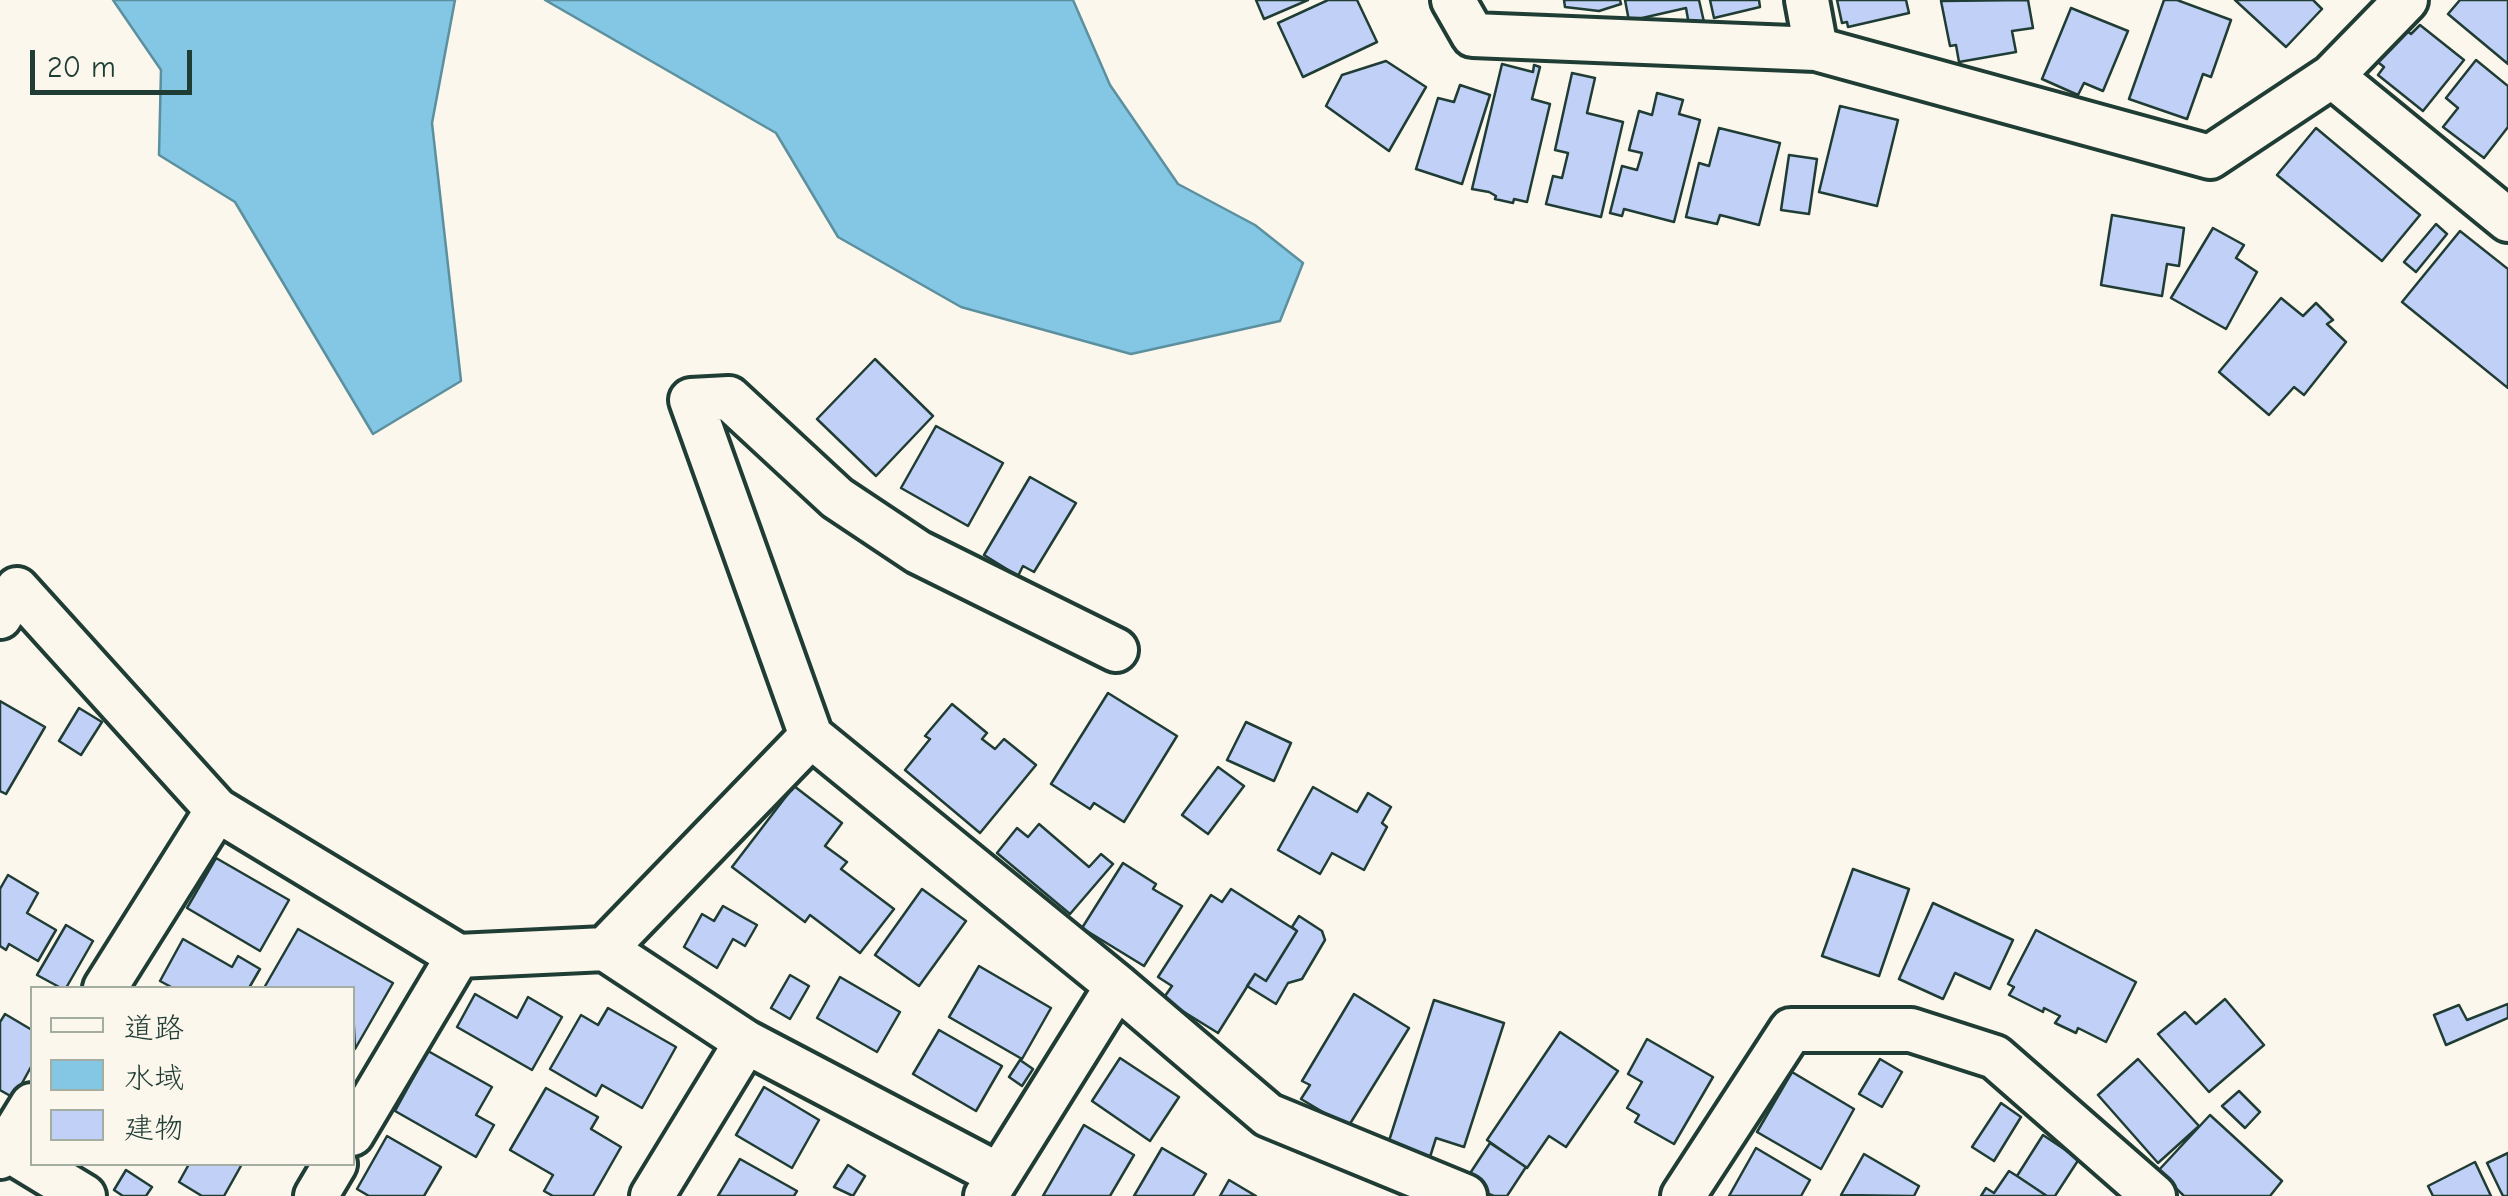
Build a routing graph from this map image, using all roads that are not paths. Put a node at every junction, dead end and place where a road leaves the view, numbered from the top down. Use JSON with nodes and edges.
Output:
{"nodes":[{"id":1,"x":1453,"y":0,"type":"edge"},
{"id":2,"x":1807,"y":0,"type":"edge"},
{"id":3,"x":2406,"y":0,"type":"edge"},
{"id":4,"x":1816,"y":49,"type":"junction"},
{"id":5,"x":2332,"y":76,"type":"junction"},
{"id":6,"x":2508,"y":220,"type":"edge"},
{"id":7,"x":0,"y":617,"type":"edge"},
{"id":8,"x":1116,"y":650,"type":"dead end"},
{"id":9,"x":810,"y":736,"type":"junction"},
{"id":10,"x":217,"y":810,"type":"junction"},
{"id":11,"x":605,"y":949,"type":"junction"},
{"id":12,"x":458,"y":956,"type":"junction"},
{"id":13,"x":106,"y":986,"type":"edge"},
{"id":14,"x":1116,"y":986,"type":"junction"},
{"id":15,"x":746,"y":1042,"type":"junction"},
{"id":16,"x":30,"y":1107,"type":"edge"},
{"id":17,"x":355,"y":1129,"type":"edge"},
{"id":18,"x":2,"y":1150,"type":"edge"},
{"id":19,"x":30,"y":1166,"type":"edge"},
{"id":20,"x":31,"y":1166,"type":"edge"},
{"id":21,"x":334,"y":1166,"type":"edge"},
{"id":22,"x":992,"y":1185,"type":"edge"},
{"id":23,"x":84,"y":1196,"type":"edge"},
{"id":24,"x":316,"y":1196,"type":"edge"},
{"id":25,"x":652,"y":1196,"type":"edge"},
{"id":26,"x":1466,"y":1196,"type":"edge"},
{"id":27,"x":1683,"y":1196,"type":"edge"},
{"id":28,"x":2154,"y":1196,"type":"edge"}],
"edges":[{"from":1,"to":4,"type":"street"},
{"from":2,"to":4,"type":"street"},
{"from":3,"to":5,"type":"street"},
{"from":4,"to":5,"type":"street"},
{"from":5,"to":6,"type":"street"},
{"from":7,"to":10,"type":"street"},
{"from":8,"to":9,"type":"street"},
{"from":9,"to":11,"type":"street"},
{"from":9,"to":14,"type":"street"},
{"from":10,"to":12,"type":"street"},
{"from":10,"to":13,"type":"street"},
{"from":11,"to":12,"type":"street"},
{"from":11,"to":15,"type":"street"},
{"from":12,"to":17,"type":"street"},
{"from":14,"to":22,"type":"street"},
{"from":14,"to":26,"type":"street"},
{"from":15,"to":22,"type":"street"},
{"from":15,"to":25,"type":"street"},
{"from":16,"to":18,"type":"street"},
{"from":18,"to":19,"type":"street"},
{"from":20,"to":23,"type":"street"},
{"from":21,"to":24,"type":"street"},
{"from":27,"to":28,"type":"street"}]}
